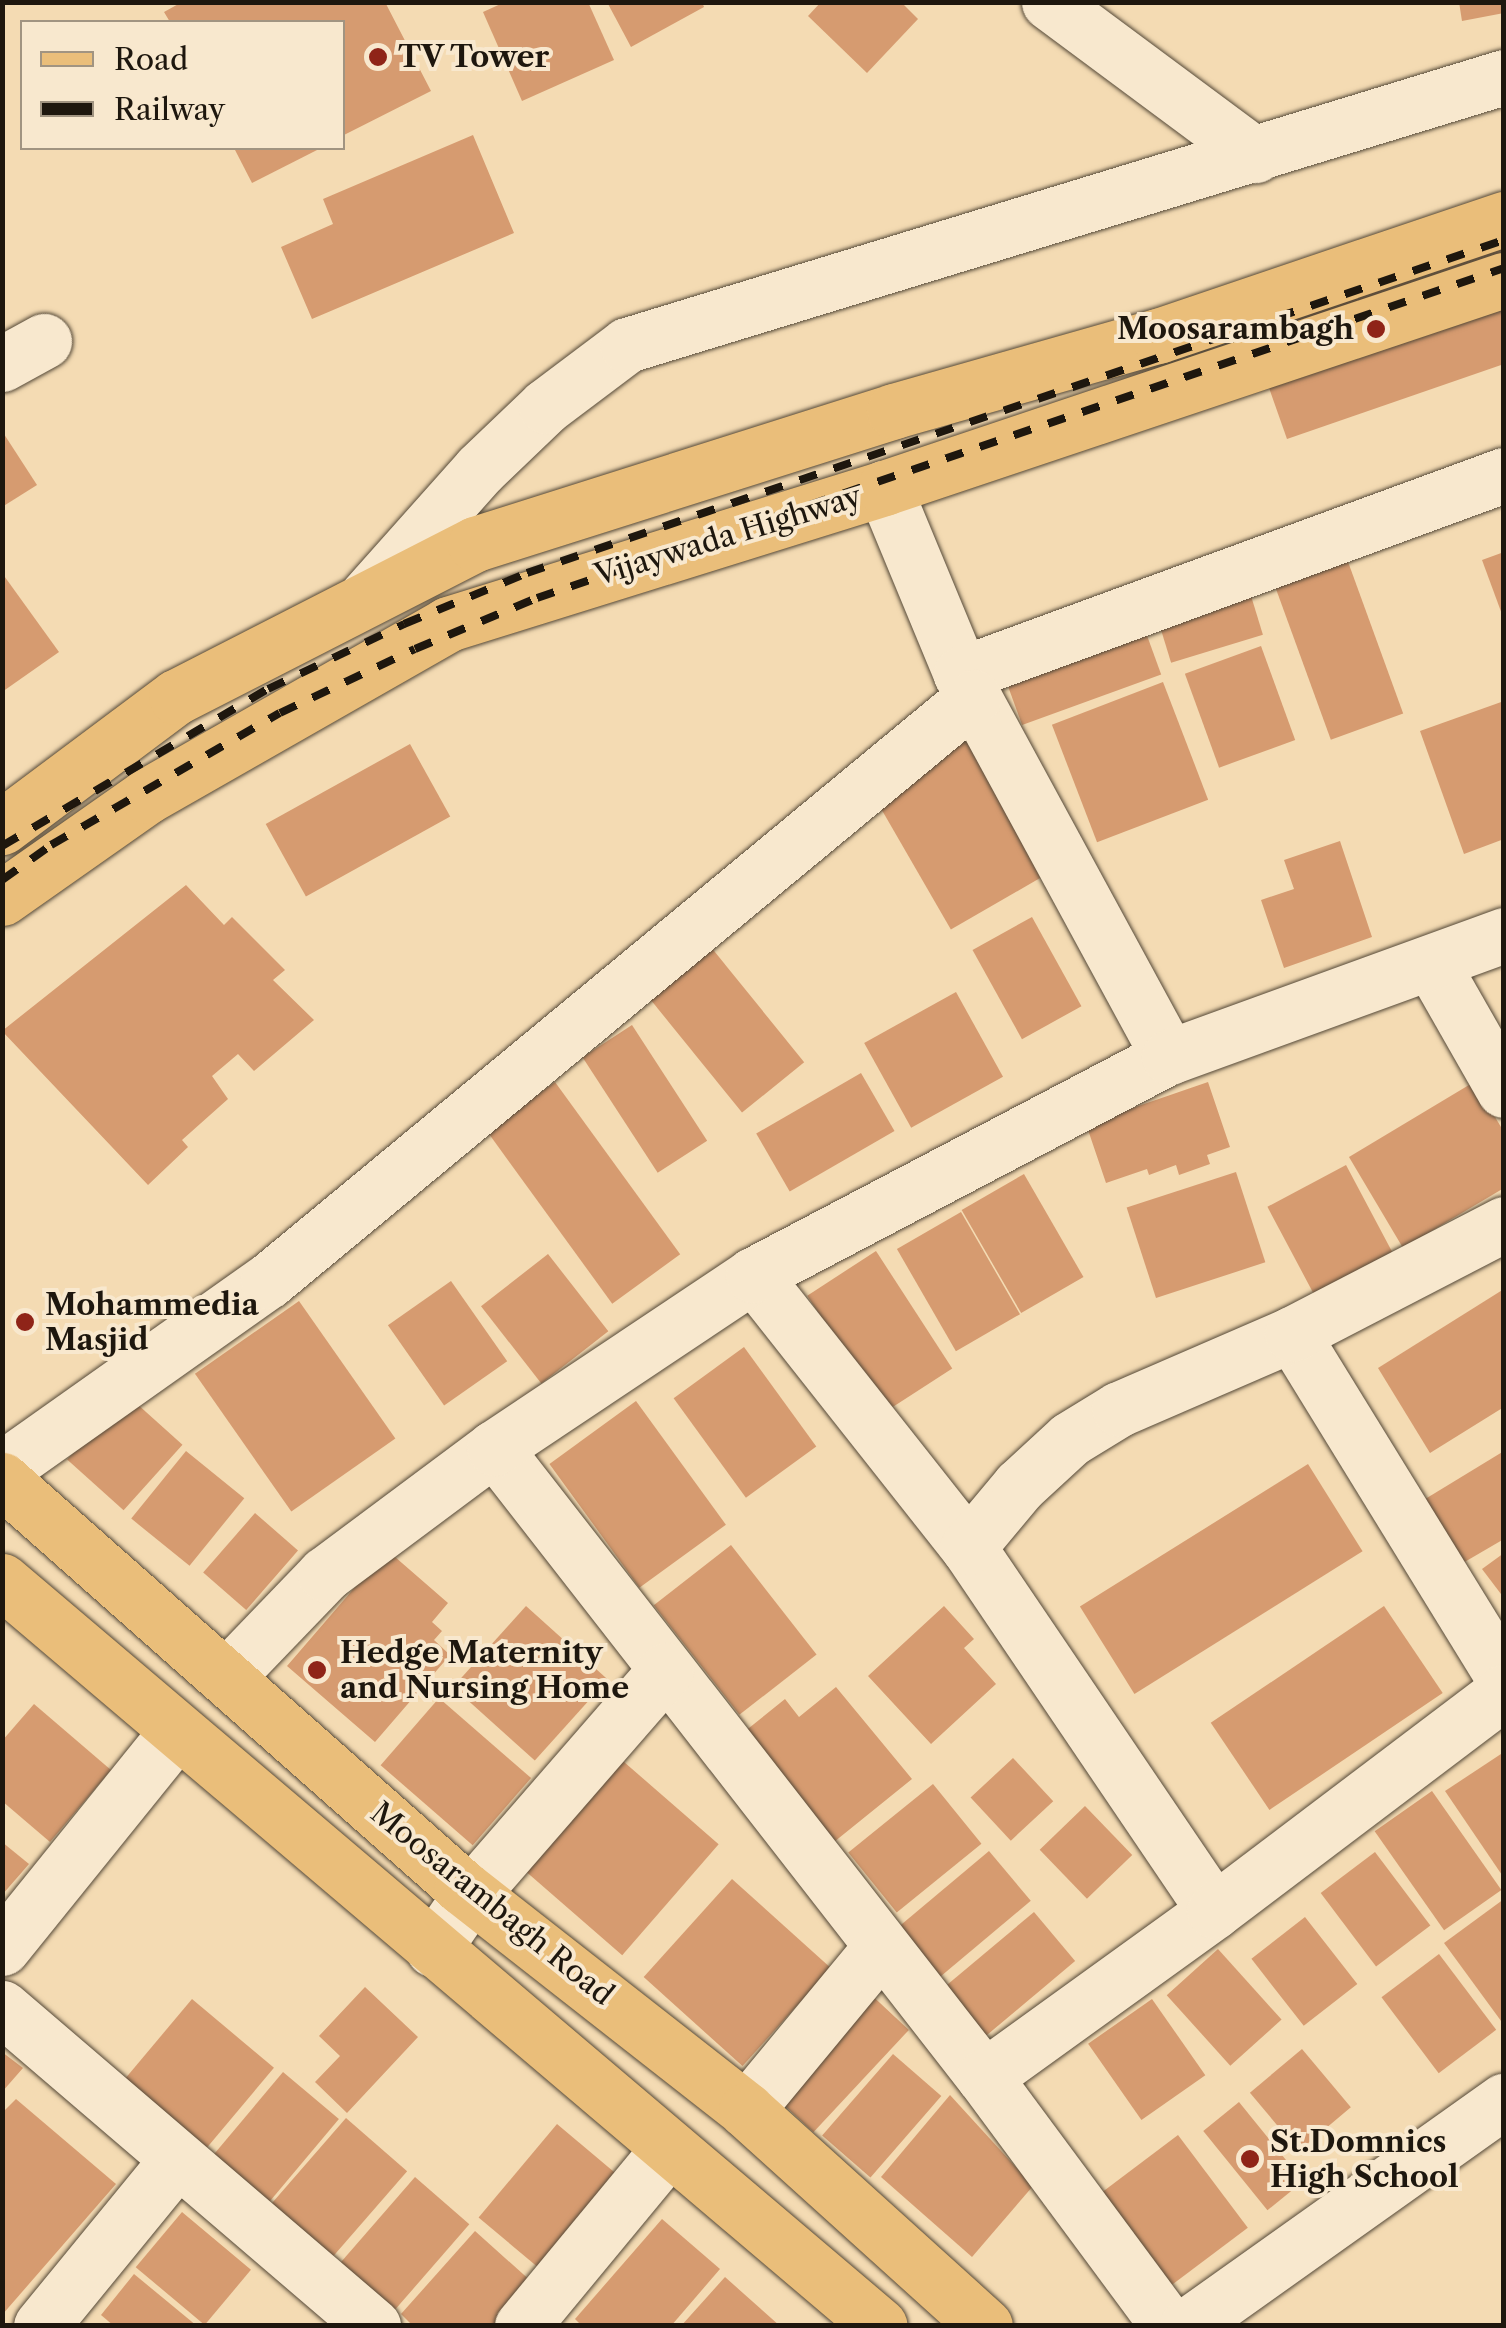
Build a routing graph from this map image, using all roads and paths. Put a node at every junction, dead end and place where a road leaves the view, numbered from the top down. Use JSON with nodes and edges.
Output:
{"nodes":[{"id":1,"x":1078,"y":11,"type":"edge"},
{"id":2,"x":1504,"y":77,"type":"edge"},
{"id":3,"x":1254,"y":155,"type":"junction"},
{"id":4,"x":1504,"y":219,"type":"edge"},
{"id":5,"x":1504,"y":280,"type":"edge"},
{"id":6,"x":1504,"y":476,"type":"edge"},
{"id":7,"x":884,"y":488,"type":"junction"},
{"id":8,"x":366,"y":597,"type":"junction"},
{"id":9,"x":968,"y":685,"type":"junction"},
{"id":10,"x":2,"y":826,"type":"edge"},
{"id":11,"x":2,"y":898,"type":"edge"},
{"id":12,"x":1504,"y":935,"type":"edge"},
{"id":13,"x":1432,"y":964,"type":"junction"},
{"id":14,"x":1168,"y":1057,"type":"junction"},
{"id":15,"x":1504,"y":1090,"type":"edge"},
{"id":16,"x":1504,"y":1224,"type":"edge"},
{"id":17,"x":753,"y":1274,"type":"junction"},
{"id":18,"x":1292,"y":1334,"type":"junction"},
{"id":19,"x":494,"y":1448,"type":"junction"},
{"id":20,"x":2,"y":1469,"type":"edge"},
{"id":21,"x":2,"y":1480,"type":"edge"},
{"id":22,"x":968,"y":1547,"type":"junction"},
{"id":23,"x":2,"y":1581,"type":"edge"},
{"id":24,"x":666,"y":1670,"type":"junction"},
{"id":25,"x":226,"y":1677,"type":"junction"},
{"id":26,"x":1504,"y":1678,"type":"edge"},
{"id":27,"x":1504,"y":1692,"type":"edge"},
{"id":28,"x":177,"y":1731,"type":"junction"},
{"id":29,"x":471,"y":1894,"type":"junction"},
{"id":30,"x":1214,"y":1911,"type":"junction"},
{"id":31,"x":2,"y":1948,"type":"edge"},
{"id":32,"x":880,"y":1948,"type":"junction"},
{"id":33,"x":433,"y":1949,"type":"junction"},
{"id":34,"x":2,"y":2008,"type":"edge"},
{"id":35,"x":984,"y":2078,"type":"junction"},
{"id":36,"x":1501,"y":2109,"type":"edge"},
{"id":37,"x":746,"y":2110,"type":"junction"},
{"id":38,"x":669,"y":2148,"type":"junction"},
{"id":39,"x":176,"y":2161,"type":"junction"},
{"id":40,"x":41,"y":2326,"type":"edge"},
{"id":41,"x":373,"y":2326,"type":"edge"},
{"id":42,"x":522,"y":2326,"type":"edge"},
{"id":43,"x":880,"y":2326,"type":"edge"},
{"id":44,"x":985,"y":2326,"type":"edge"},
{"id":45,"x":1168,"y":2326,"type":"edge"},
{"id":46,"x":1187,"y":2326,"type":"edge"}],
"edges":[{"from":1,"to":3,"type":"street"},
{"from":2,"to":3,"type":"street"},
{"from":3,"to":8,"type":"street"},
{"from":4,"to":8,"type":"main road"},
{"from":5,"to":7,"type":"main road","name":"Vijaywada Highway"},
{"from":6,"to":9,"type":"street"},
{"from":7,"to":9,"type":"street"},
{"from":7,"to":11,"type":"main road","name":"Vijaywada Highway"},
{"from":8,"to":10,"type":"main road"},
{"from":9,"to":14,"type":"street"},
{"from":9,"to":20,"type":"street"},
{"from":12,"to":13,"type":"street"},
{"from":13,"to":14,"type":"street"},
{"from":13,"to":15,"type":"street"},
{"from":14,"to":17,"type":"street"},
{"from":16,"to":18,"type":"street"},
{"from":17,"to":19,"type":"street"},
{"from":17,"to":22,"type":"street"},
{"from":18,"to":22,"type":"street"},
{"from":18,"to":26,"type":"street"},
{"from":19,"to":24,"type":"street"},
{"from":19,"to":25,"type":"street"},
{"from":21,"to":25,"type":"main road","name":"Moosarambagh Road"},
{"from":22,"to":30,"type":"street"},
{"from":23,"to":28,"type":"main road"},
{"from":24,"to":29,"type":"street"},
{"from":24,"to":32,"type":"street"},
{"from":25,"to":29,"type":"main road","name":"Moosarambagh Road"},
{"from":27,"to":30,"type":"street"},
{"from":28,"to":31,"type":"street"},
{"from":28,"to":33,"type":"main road"},
{"from":29,"to":33,"type":"street"},
{"from":29,"to":37,"type":"main road","name":"Moosarambagh Road"},
{"from":30,"to":35,"type":"street"},
{"from":32,"to":35,"type":"street"},
{"from":32,"to":37,"type":"street"},
{"from":33,"to":38,"type":"main road"},
{"from":34,"to":39,"type":"street"},
{"from":35,"to":45,"type":"street"},
{"from":36,"to":46,"type":"street"},
{"from":37,"to":44,"type":"main road","name":"Moosarambagh Road"},
{"from":38,"to":42,"type":"street"},
{"from":38,"to":43,"type":"main road"},
{"from":39,"to":40,"type":"street"},
{"from":39,"to":41,"type":"street"}]}
